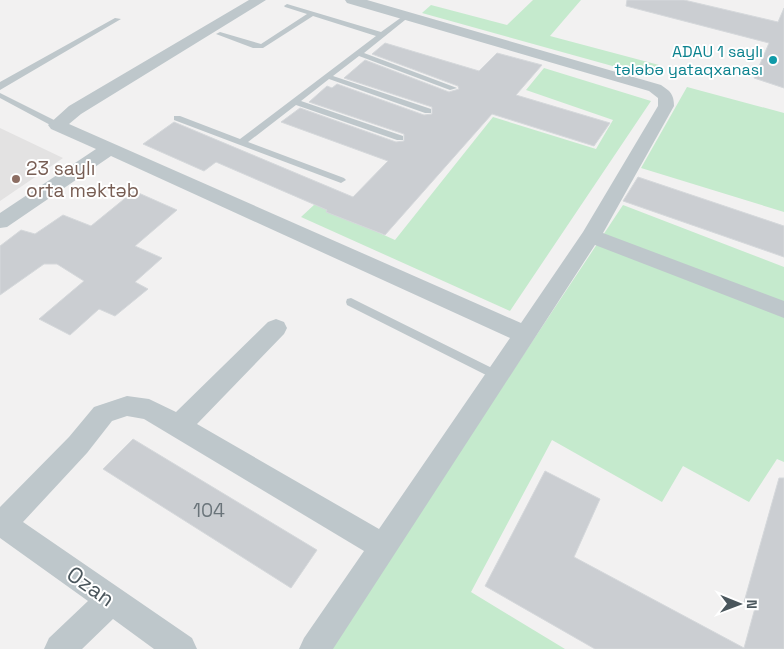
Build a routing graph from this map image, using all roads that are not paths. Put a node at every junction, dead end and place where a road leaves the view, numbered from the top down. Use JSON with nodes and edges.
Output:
{"nodes":[{"id":1,"x":258,"y":0,"type":"edge"},
{"id":2,"x":352,"y":0,"type":"edge"},
{"id":3,"x":287,"y":6,"type":"dead end"},
{"id":4,"x":312,"y":14,"type":"junction"},
{"id":5,"x":408,"y":15,"type":"junction"},
{"id":6,"x":117,"y":19,"type":"dead end"},
{"id":7,"x":220,"y":34,"type":"dead end"},
{"id":8,"x":382,"y":35,"type":"junction"},
{"id":9,"x":358,"y":54,"type":"junction"},
{"id":10,"x":329,"y":77,"type":"junction"},
{"id":11,"x":0,"y":88,"type":"edge"},
{"id":12,"x":453,"y":88,"type":"dead end"},
{"id":13,"x":0,"y":95,"type":"edge"},
{"id":14,"x":295,"y":102,"type":"junction"},
{"id":15,"x":428,"y":111,"type":"dead end"},
{"id":16,"x":177,"y":118,"type":"dead end"},
{"id":17,"x":57,"y":125,"type":"junction"},
{"id":18,"x":400,"y":138,"type":"dead end"},
{"id":19,"x":242,"y":142,"type":"junction"},
{"id":20,"x":109,"y":149,"type":"junction"},
{"id":21,"x":342,"y":180,"type":"dead end"},
{"id":22,"x":0,"y":222,"type":"edge"},
{"id":23,"x":591,"y":236,"type":"junction"},
{"id":24,"x":351,"y":302,"type":"dead end"},
{"id":25,"x":784,"y":310,"type":"edge"},
{"id":26,"x":276,"y":328,"type":"dead end"},
{"id":27,"x":525,"y":335,"type":"junction"},
{"id":28,"x":498,"y":376,"type":"junction"},
{"id":29,"x":178,"y":427,"type":"junction"},
{"id":30,"x":1,"y":523,"type":"edge"},
{"id":31,"x":383,"y":547,"type":"junction"},
{"id":32,"x":111,"y":600,"type":"junction"},
{"id":33,"x":60,"y":649,"type":"edge"},
{"id":34,"x":181,"y":649,"type":"edge"},
{"id":35,"x":315,"y":649,"type":"edge"}],
"edges":[{"from":1,"to":17,"type":"street"},
{"from":2,"to":5,"type":"street"},
{"from":3,"to":4,"type":"lane"},
{"from":4,"to":7,"type":"lane"},
{"from":4,"to":8,"type":"lane"},
{"from":5,"to":8,"type":"lane"},
{"from":5,"to":23,"type":"street"},
{"from":6,"to":11,"type":"lane"},
{"from":8,"to":9,"type":"lane"},
{"from":9,"to":10,"type":"lane"},
{"from":9,"to":12,"type":"lane"},
{"from":10,"to":14,"type":"lane"},
{"from":10,"to":15,"type":"lane"},
{"from":13,"to":17,"type":"lane"},
{"from":14,"to":18,"type":"lane"},
{"from":14,"to":19,"type":"lane"},
{"from":16,"to":19,"type":"lane"},
{"from":17,"to":20,"type":"street"},
{"from":19,"to":21,"type":"lane"},
{"from":20,"to":22,"type":"street"},
{"from":20,"to":27,"type":"street"},
{"from":23,"to":25,"type":"street"},
{"from":23,"to":27,"type":"street"},
{"from":24,"to":28,"type":"lane"},
{"from":26,"to":29,"type":"street"},
{"from":27,"to":28,"type":"street"},
{"from":28,"to":31,"type":"street"},
{"from":29,"to":30,"type":"street"},
{"from":29,"to":31,"type":"street"},
{"from":30,"to":32,"type":"street","name":"Ozan"},
{"from":31,"to":35,"type":"street"},
{"from":32,"to":33,"type":"street"},
{"from":32,"to":34,"type":"street","name":"Ozan"}]}
